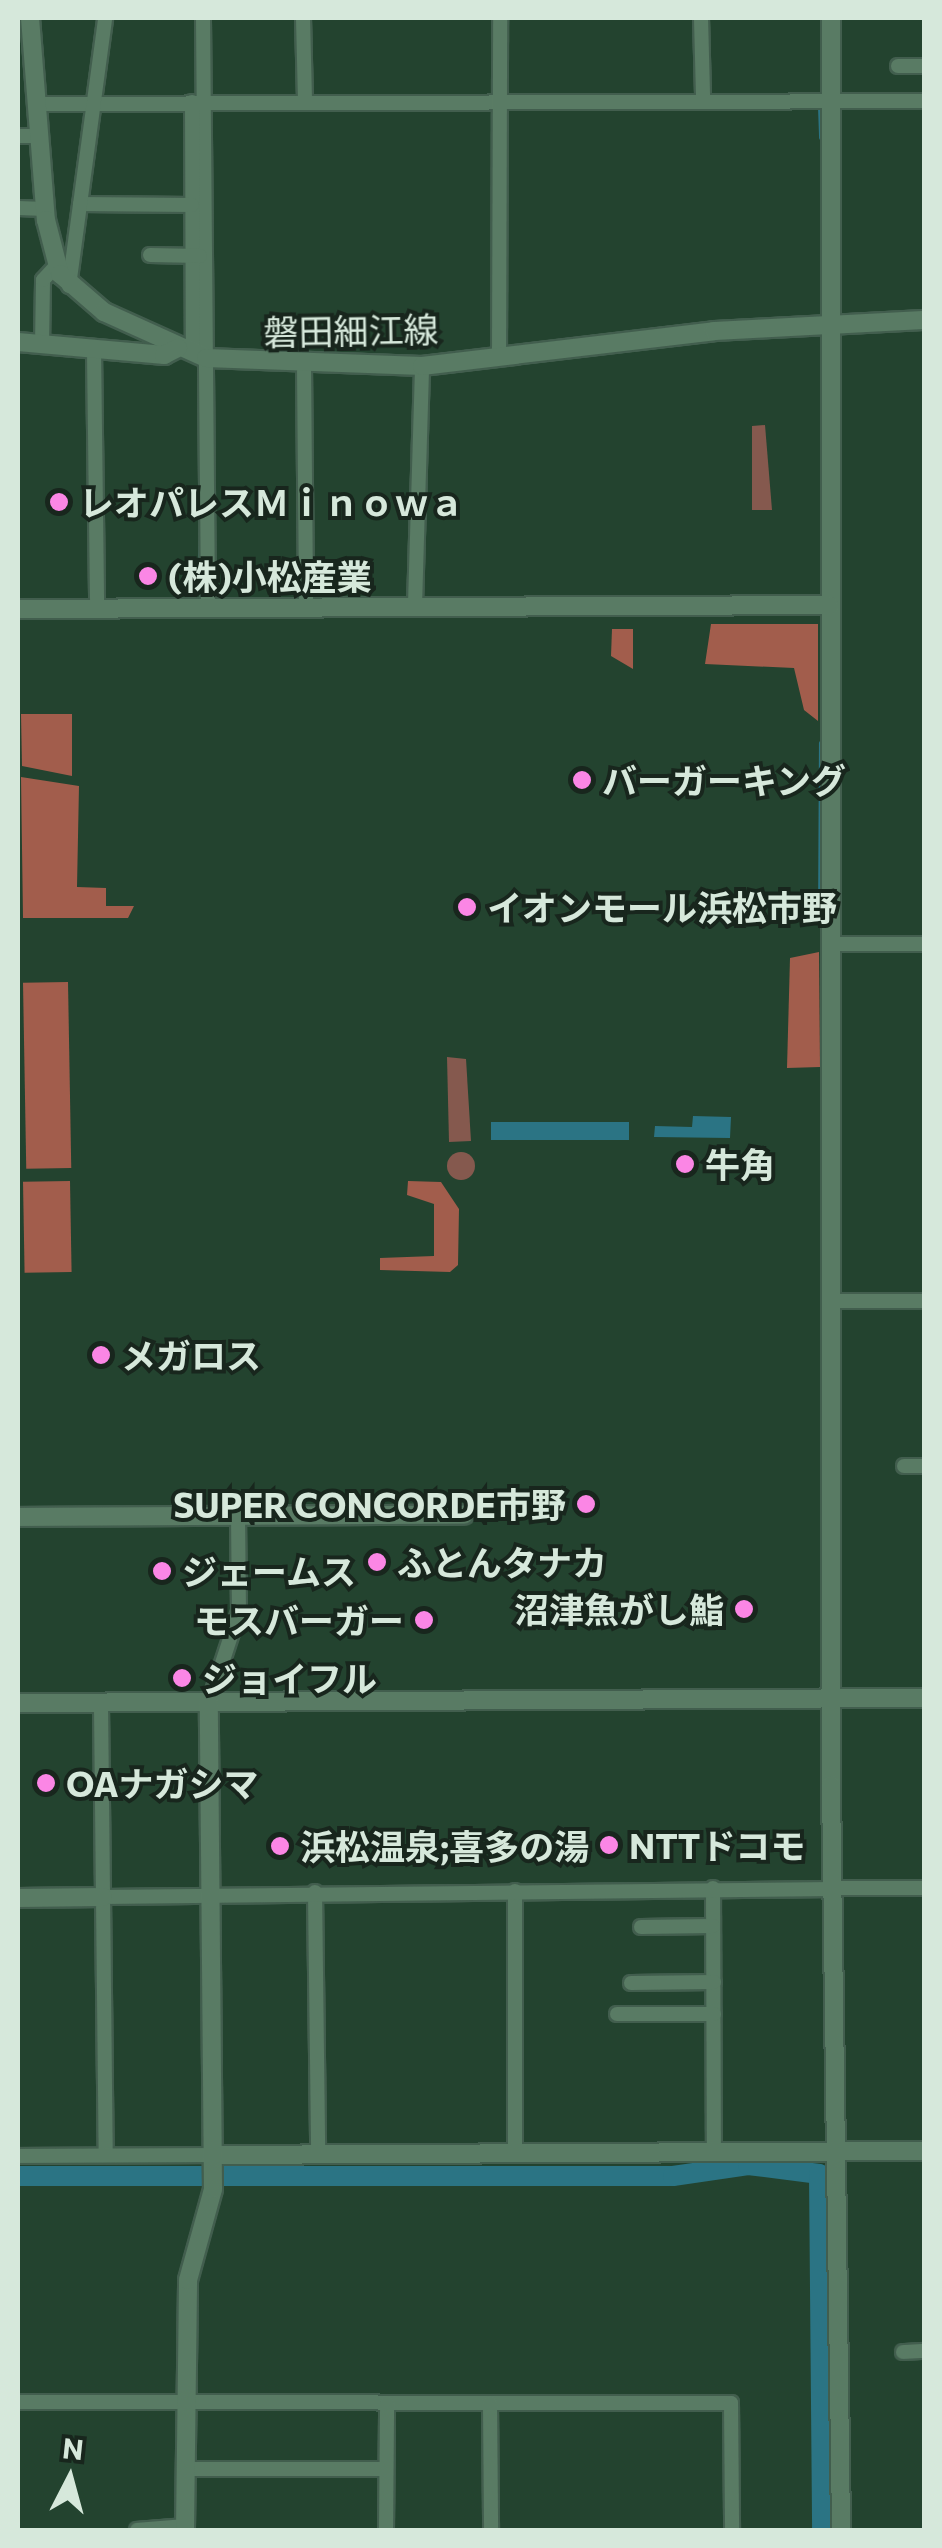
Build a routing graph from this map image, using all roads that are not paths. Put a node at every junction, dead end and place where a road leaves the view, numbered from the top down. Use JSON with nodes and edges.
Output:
{"nodes":[{"id":1,"x":30,"y":18,"type":"edge"},
{"id":2,"x":105,"y":18,"type":"edge"},
{"id":3,"x":203,"y":18,"type":"edge"},
{"id":4,"x":303,"y":18,"type":"edge"},
{"id":5,"x":500,"y":18,"type":"edge"},
{"id":6,"x":701,"y":18,"type":"edge"},
{"id":7,"x":832,"y":18,"type":"edge"},
{"id":8,"x":898,"y":66,"type":"dead end"},
{"id":9,"x":924,"y":66,"type":"edge"},
{"id":10,"x":703,"y":96,"type":"junction"},
{"id":11,"x":500,"y":101,"type":"junction"},
{"id":12,"x":831,"y":101,"type":"junction"},
{"id":13,"x":924,"y":101,"type":"edge"},
{"id":14,"x":94,"y":102,"type":"junction"},
{"id":15,"x":198,"y":102,"type":"junction"},
{"id":16,"x":305,"y":102,"type":"junction"},
{"id":17,"x":38,"y":104,"type":"junction"},
{"id":18,"x":18,"y":136,"type":"edge"},
{"id":19,"x":40,"y":136,"type":"junction"},
{"id":20,"x":80,"y":204,"type":"junction"},
{"id":21,"x":192,"y":205,"type":"junction"},
{"id":22,"x":18,"y":208,"type":"edge"},
{"id":23,"x":45,"y":210,"type":"junction"},
{"id":24,"x":150,"y":255,"type":"dead end"},
{"id":25,"x":199,"y":256,"type":"junction"},
{"id":26,"x":56,"y":266,"type":"junction"},
{"id":27,"x":69,"y":286,"type":"junction"},
{"id":28,"x":924,"y":320,"type":"edge"},
{"id":29,"x":827,"y":326,"type":"junction"},
{"id":30,"x":18,"y":342,"type":"edge"},
{"id":31,"x":42,"y":346,"type":"junction"},
{"id":32,"x":94,"y":350,"type":"junction"},
{"id":33,"x":192,"y":353,"type":"junction"},
{"id":34,"x":499,"y":356,"type":"junction"},
{"id":35,"x":304,"y":366,"type":"junction"},
{"id":36,"x":422,"y":366,"type":"junction"},
{"id":37,"x":415,"y":605,"type":"junction"},
{"id":38,"x":829,"y":605,"type":"junction"},
{"id":39,"x":306,"y":607,"type":"junction"},
{"id":40,"x":97,"y":608,"type":"junction"},
{"id":41,"x":208,"y":608,"type":"junction"},
{"id":42,"x":18,"y":609,"type":"edge"},
{"id":43,"x":833,"y":944,"type":"junction"},
{"id":44,"x":924,"y":944,"type":"edge"},
{"id":45,"x":831,"y":1301,"type":"junction"},
{"id":46,"x":924,"y":1301,"type":"edge"},
{"id":47,"x":904,"y":1466,"type":"dead end"},
{"id":48,"x":924,"y":1466,"type":"edge"},
{"id":49,"x":464,"y":1514,"type":"dead end"},
{"id":50,"x":238,"y":1516,"type":"junction"},
{"id":51,"x":18,"y":1517,"type":"edge"},
{"id":52,"x":18,"y":1691,"type":"edge"},
{"id":53,"x":830,"y":1698,"type":"junction"},
{"id":54,"x":924,"y":1698,"type":"edge"},
{"id":55,"x":209,"y":1703,"type":"junction"},
{"id":56,"x":26,"y":1704,"type":"edge"},
{"id":57,"x":101,"y":1705,"type":"junction"},
{"id":58,"x":713,"y":1888,"type":"junction"},
{"id":59,"x":924,"y":1888,"type":"edge"},
{"id":60,"x":828,"y":1889,"type":"junction"},
{"id":61,"x":515,"y":1891,"type":"junction"},
{"id":62,"x":211,"y":1892,"type":"junction"},
{"id":63,"x":315,"y":1892,"type":"junction"},
{"id":64,"x":103,"y":1897,"type":"junction"},
{"id":65,"x":18,"y":1898,"type":"edge"},
{"id":66,"x":713,"y":1926,"type":"junction"},
{"id":67,"x":641,"y":1927,"type":"dead end"},
{"id":68,"x":714,"y":1982,"type":"junction"},
{"id":69,"x":631,"y":1983,"type":"dead end"},
{"id":70,"x":617,"y":2014,"type":"dead end"},
{"id":71,"x":714,"y":2014,"type":"junction"},
{"id":72,"x":834,"y":2151,"type":"junction"},
{"id":73,"x":924,"y":2151,"type":"edge"},
{"id":74,"x":714,"y":2152,"type":"junction"},
{"id":75,"x":515,"y":2153,"type":"junction"},
{"id":76,"x":214,"y":2154,"type":"junction"},
{"id":77,"x":318,"y":2154,"type":"junction"},
{"id":78,"x":106,"y":2155,"type":"junction"},
{"id":79,"x":18,"y":2156,"type":"edge"},
{"id":80,"x":924,"y":2351,"type":"edge"},
{"id":81,"x":903,"y":2352,"type":"dead end"},
{"id":82,"x":18,"y":2402,"type":"edge"},
{"id":83,"x":187,"y":2403,"type":"junction"},
{"id":84,"x":386,"y":2403,"type":"junction"},
{"id":85,"x":490,"y":2403,"type":"junction"},
{"id":86,"x":185,"y":2469,"type":"junction"},
{"id":87,"x":386,"y":2470,"type":"junction"},
{"id":88,"x":184,"y":2528,"type":"edge"},
{"id":89,"x":137,"y":2530,"type":"edge"},
{"id":90,"x":386,"y":2530,"type":"edge"},
{"id":91,"x":491,"y":2530,"type":"edge"},
{"id":92,"x":732,"y":2530,"type":"edge"},
{"id":93,"x":841,"y":2530,"type":"edge"}],
"edges":[{"from":1,"to":17,"type":"street","name":"磐田細江線"},
{"from":2,"to":14,"type":"street"},
{"from":3,"to":15,"type":"street"},
{"from":4,"to":16,"type":"street"},
{"from":5,"to":11,"type":"street"},
{"from":6,"to":10,"type":"street"},
{"from":7,"to":12,"type":"street"},
{"from":8,"to":9,"type":"street"},
{"from":10,"to":11,"type":"street"},
{"from":10,"to":12,"type":"street"},
{"from":11,"to":16,"type":"street"},
{"from":11,"to":34,"type":"street"},
{"from":12,"to":13,"type":"street"},
{"from":12,"to":29,"type":"street"},
{"from":14,"to":15,"type":"street"},
{"from":14,"to":17,"type":"street"},
{"from":14,"to":20,"type":"street"},
{"from":15,"to":16,"type":"street"},
{"from":15,"to":21,"type":"street"},
{"from":15,"to":25,"type":"street"},
{"from":17,"to":19,"type":"street","name":"磐田細江線"},
{"from":18,"to":19,"type":"street"},
{"from":19,"to":23,"type":"street","name":"磐田細江線"},
{"from":20,"to":21,"type":"street"},
{"from":20,"to":27,"type":"street"},
{"from":21,"to":25,"type":"street"},
{"from":22,"to":23,"type":"street"},
{"from":23,"to":26,"type":"street","name":"磐田細江線"},
{"from":24,"to":25,"type":"street"},
{"from":25,"to":33,"type":"street"},
{"from":26,"to":27,"type":"street","name":"磐田細江線"},
{"from":26,"to":31,"type":"street"},
{"from":27,"to":33,"type":"street","name":"磐田細江線"},
{"from":28,"to":29,"type":"street","name":"磐田細江線"},
{"from":29,"to":34,"type":"street","name":"磐田細江線"},
{"from":29,"to":38,"type":"street"},
{"from":30,"to":31,"type":"street"},
{"from":31,"to":32,"type":"street"},
{"from":32,"to":33,"type":"street"},
{"from":32,"to":40,"type":"street"},
{"from":33,"to":35,"type":"street","name":"磐田細江線"},
{"from":33,"to":41,"type":"street"},
{"from":34,"to":36,"type":"street","name":"磐田細江線"},
{"from":35,"to":36,"type":"street","name":"磐田細江線"},
{"from":35,"to":39,"type":"street"},
{"from":36,"to":37,"type":"street"},
{"from":37,"to":38,"type":"street"},
{"from":37,"to":39,"type":"street"},
{"from":38,"to":43,"type":"street"},
{"from":39,"to":41,"type":"street"},
{"from":40,"to":41,"type":"street"},
{"from":40,"to":42,"type":"street"},
{"from":43,"to":44,"type":"street"},
{"from":43,"to":45,"type":"street"},
{"from":45,"to":46,"type":"street"},
{"from":45,"to":53,"type":"street"},
{"from":47,"to":48,"type":"street"},
{"from":49,"to":50,"type":"street"},
{"from":50,"to":51,"type":"street"},
{"from":50,"to":55,"type":"street"},
{"from":52,"to":56,"type":"street"},
{"from":53,"to":54,"type":"street"},
{"from":53,"to":55,"type":"street"},
{"from":53,"to":60,"type":"street"},
{"from":55,"to":57,"type":"street"},
{"from":55,"to":62,"type":"street"},
{"from":56,"to":57,"type":"street"},
{"from":57,"to":64,"type":"street"},
{"from":58,"to":60,"type":"street"},
{"from":58,"to":61,"type":"street"},
{"from":58,"to":66,"type":"street"},
{"from":59,"to":60,"type":"street"},
{"from":60,"to":72,"type":"street"},
{"from":61,"to":63,"type":"street"},
{"from":61,"to":75,"type":"street"},
{"from":62,"to":63,"type":"street"},
{"from":62,"to":64,"type":"street"},
{"from":62,"to":76,"type":"street"},
{"from":63,"to":77,"type":"street"},
{"from":64,"to":65,"type":"street"},
{"from":64,"to":78,"type":"street"},
{"from":66,"to":67,"type":"street"},
{"from":66,"to":68,"type":"street"},
{"from":68,"to":69,"type":"street"},
{"from":68,"to":71,"type":"street"},
{"from":70,"to":71,"type":"street"},
{"from":71,"to":74,"type":"street"},
{"from":72,"to":73,"type":"street"},
{"from":72,"to":74,"type":"street"},
{"from":72,"to":93,"type":"street"},
{"from":74,"to":75,"type":"street"},
{"from":75,"to":77,"type":"street"},
{"from":76,"to":77,"type":"street"},
{"from":76,"to":78,"type":"street"},
{"from":76,"to":83,"type":"street"},
{"from":78,"to":79,"type":"street"},
{"from":80,"to":81,"type":"street"},
{"from":82,"to":83,"type":"street"},
{"from":83,"to":84,"type":"street"},
{"from":83,"to":86,"type":"street"},
{"from":84,"to":85,"type":"street"},
{"from":84,"to":87,"type":"street"},
{"from":85,"to":91,"type":"street"},
{"from":85,"to":92,"type":"street"},
{"from":86,"to":87,"type":"street"},
{"from":86,"to":88,"type":"street"},
{"from":87,"to":90,"type":"street"},
{"from":88,"to":89,"type":"street"}]}
